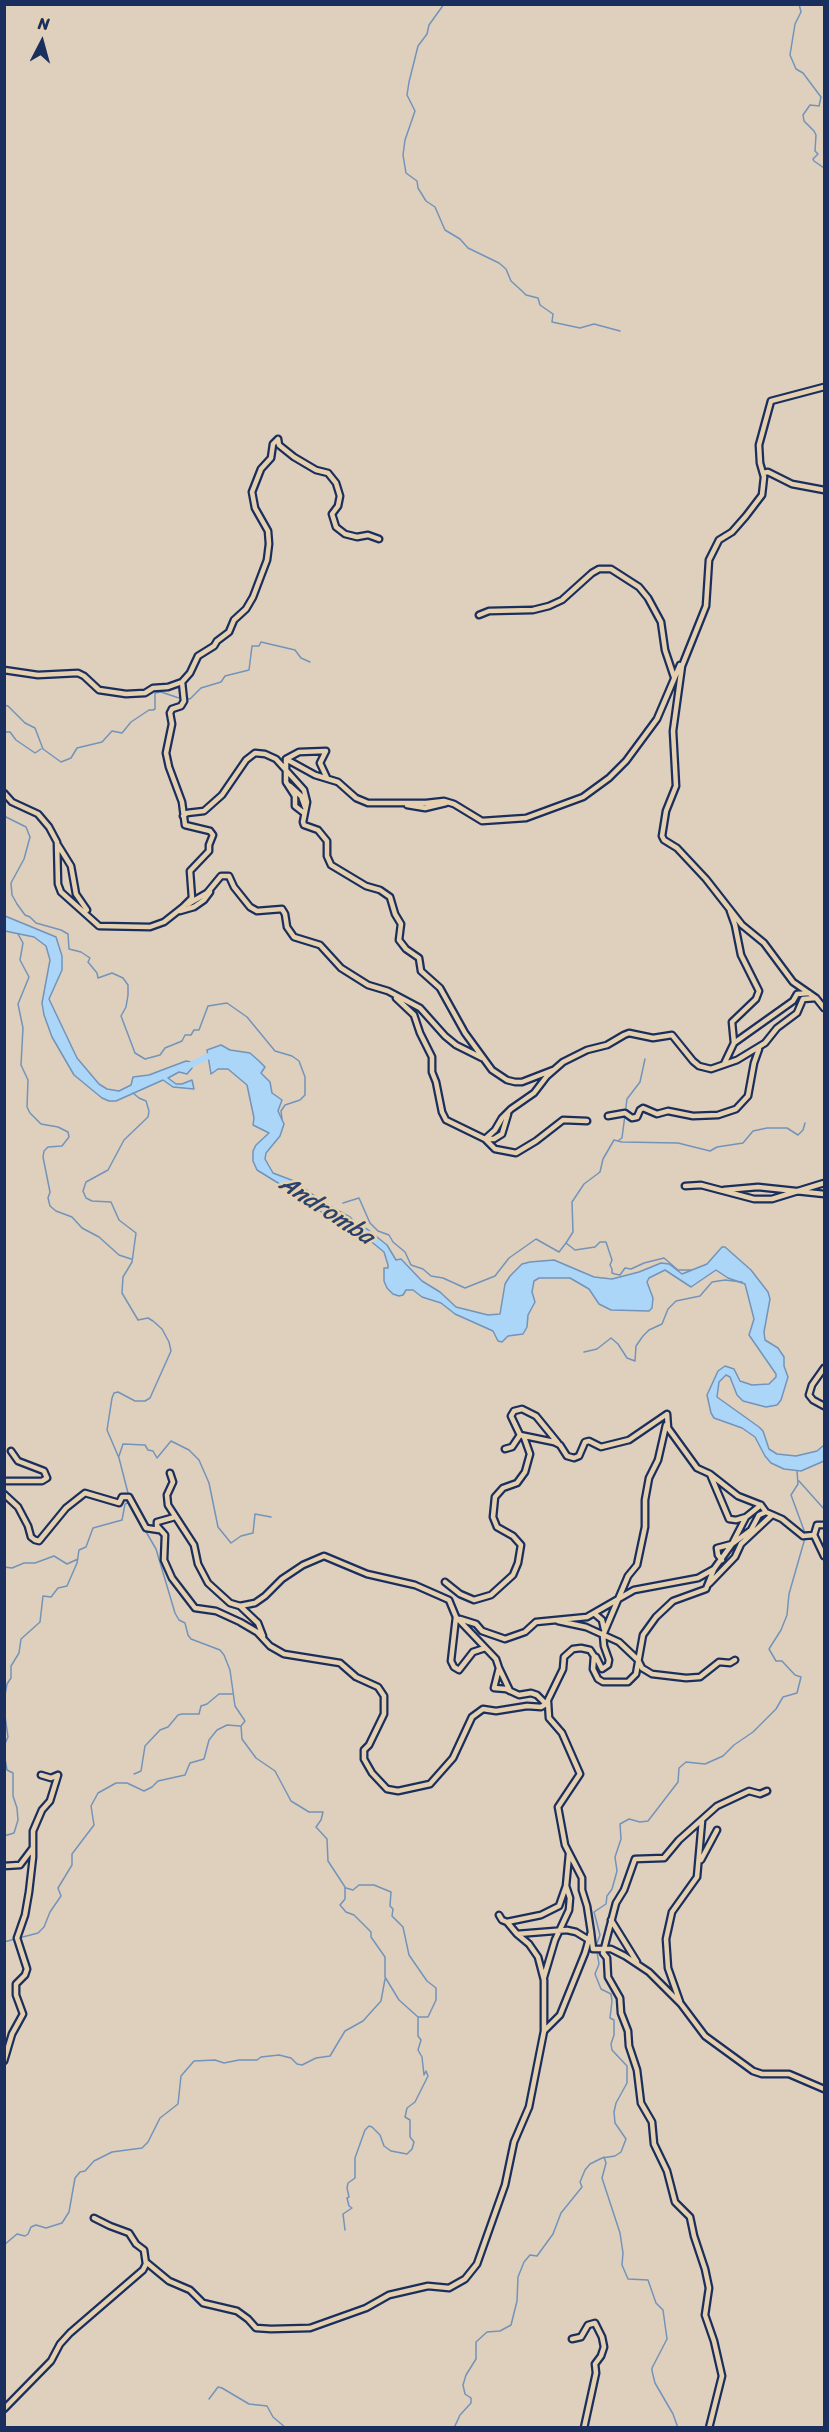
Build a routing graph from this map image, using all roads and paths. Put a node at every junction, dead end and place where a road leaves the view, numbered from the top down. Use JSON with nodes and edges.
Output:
{"nodes":[{"id":1,"x":825,"y":387,"type":"edge"},
{"id":2,"x":763,"y":473,"type":"junction"},
{"id":3,"x":825,"y":490,"type":"edge"},
{"id":4,"x":379,"y":539,"type":"dead end"},
{"id":5,"x":479,"y":615,"type":"dead end"},
{"id":6,"x":684,"y":658,"type":"junction"},
{"id":7,"x":4,"y":670,"type":"edge"},
{"id":8,"x":674,"y":677,"type":"junction"},
{"id":9,"x":182,"y":682,"type":"junction"},
{"id":10,"x":286,"y":759,"type":"junction"},
{"id":11,"x":285,"y":769,"type":"junction"},
{"id":12,"x":328,"y":779,"type":"junction"},
{"id":13,"x":286,"y":782,"type":"junction"},
{"id":14,"x":4,"y":793,"type":"edge"},
{"id":15,"x":304,"y":810,"type":"junction"},
{"id":16,"x":183,"y":816,"type":"junction"},
{"id":17,"x":57,"y":842,"type":"junction"},
{"id":18,"x":212,"y":888,"type":"junction"},
{"id":19,"x":183,"y":907,"type":"junction"},
{"id":20,"x":729,"y":909,"type":"junction"},
{"id":21,"x":177,"y":912,"type":"junction"},
{"id":22,"x":90,"y":916,"type":"junction"},
{"id":23,"x":811,"y":993,"type":"junction"},
{"id":24,"x":394,"y":994,"type":"junction"},
{"id":25,"x":816,"y":998,"type":"junction"},
{"id":26,"x":825,"y":1008,"type":"edge"},
{"id":27,"x":734,"y":1043,"type":"junction"},
{"id":28,"x":760,"y":1046,"type":"junction"},
{"id":29,"x":485,"y":1059,"type":"junction"},
{"id":30,"x":724,"y":1064,"type":"junction"},
{"id":31,"x":553,"y":1070,"type":"junction"},
{"id":32,"x":608,"y":1116,"type":"dead end"},
{"id":33,"x":587,"y":1121,"type":"dead end"},
{"id":34,"x":485,"y":1139,"type":"junction"},
{"id":35,"x":825,"y":1183,"type":"edge"},
{"id":36,"x":685,"y":1186,"type":"dead end"},
{"id":37,"x":724,"y":1190,"type":"junction"},
{"id":38,"x":798,"y":1190,"type":"junction"},
{"id":39,"x":825,"y":1194,"type":"edge"},
{"id":40,"x":825,"y":1368,"type":"edge"},
{"id":41,"x":825,"y":1406,"type":"edge"},
{"id":42,"x":666,"y":1423,"type":"junction"},
{"id":43,"x":522,"y":1436,"type":"junction"},
{"id":44,"x":560,"y":1445,"type":"junction"},
{"id":45,"x":505,"y":1449,"type":"dead end"},
{"id":46,"x":11,"y":1451,"type":"dead end"},
{"id":47,"x":170,"y":1473,"type":"dead end"},
{"id":48,"x":710,"y":1474,"type":"junction"},
{"id":49,"x":4,"y":1481,"type":"edge"},
{"id":50,"x":4,"y":1494,"type":"edge"},
{"id":51,"x":761,"y":1505,"type":"junction"},
{"id":52,"x":766,"y":1512,"type":"junction"},
{"id":53,"x":772,"y":1515,"type":"junction"},
{"id":54,"x":175,"y":1517,"type":"junction"},
{"id":55,"x":746,"y":1517,"type":"junction"},
{"id":56,"x":825,"y":1525,"type":"edge"},
{"id":57,"x":162,"y":1531,"type":"junction"},
{"id":58,"x":814,"y":1535,"type":"junction"},
{"id":59,"x":732,"y":1544,"type":"junction"},
{"id":60,"x":825,"y":1556,"type":"edge"},
{"id":61,"x":722,"y":1560,"type":"junction"},
{"id":62,"x":714,"y":1569,"type":"junction"},
{"id":63,"x":445,"y":1582,"type":"dead end"},
{"id":64,"x":706,"y":1588,"type":"junction"},
{"id":65,"x":621,"y":1597,"type":"junction"},
{"id":66,"x":240,"y":1606,"type":"junction"},
{"id":67,"x":595,"y":1614,"type":"junction"},
{"id":68,"x":457,"y":1618,"type":"junction"},
{"id":69,"x":553,"y":1620,"type":"junction"},
{"id":70,"x":604,"y":1633,"type":"junction"},
{"id":71,"x":262,"y":1637,"type":"junction"},
{"id":72,"x":486,"y":1648,"type":"junction"},
{"id":73,"x":594,"y":1656,"type":"junction"},
{"id":74,"x":735,"y":1659,"type":"dead end"},
{"id":75,"x":638,"y":1660,"type":"junction"},
{"id":76,"x":499,"y":1668,"type":"junction"},
{"id":77,"x":510,"y":1690,"type":"junction"},
{"id":78,"x":547,"y":1703,"type":"junction"},
{"id":79,"x":41,"y":1775,"type":"dead end"},
{"id":80,"x":767,"y":1791,"type":"dead end"},
{"id":81,"x":702,"y":1821,"type":"junction"},
{"id":82,"x":717,"y":1830,"type":"dead end"},
{"id":83,"x":33,"y":1846,"type":"junction"},
{"id":84,"x":569,"y":1854,"type":"junction"},
{"id":85,"x":4,"y":1866,"type":"edge"},
{"id":86,"x":697,"y":1868,"type":"junction"},
{"id":87,"x":566,"y":1886,"type":"junction"},
{"id":88,"x":499,"y":1915,"type":"dead end"},
{"id":89,"x":611,"y":1920,"type":"junction"},
{"id":90,"x":507,"y":1922,"type":"junction"},
{"id":91,"x":559,"y":1930,"type":"junction"},
{"id":92,"x":591,"y":1932,"type":"junction"},
{"id":93,"x":516,"y":1935,"type":"junction"},
{"id":94,"x":589,"y":1940,"type":"junction"},
{"id":95,"x":598,"y":1949,"type":"junction"},
{"id":96,"x":638,"y":1964,"type":"junction"},
{"id":97,"x":544,"y":1980,"type":"junction"},
{"id":98,"x":681,"y":2004,"type":"junction"},
{"id":99,"x":544,"y":2031,"type":"junction"},
{"id":100,"x":4,"y":2061,"type":"edge"},
{"id":101,"x":825,"y":2089,"type":"edge"},
{"id":102,"x":94,"y":2218,"type":"dead end"},
{"id":103,"x":146,"y":2262,"type":"junction"},
{"id":104,"x":572,"y":2339,"type":"dead end"},
{"id":105,"x":4,"y":2409,"type":"edge"},
{"id":106,"x":584,"y":2427,"type":"edge"},
{"id":107,"x":709,"y":2427,"type":"edge"}],
"edges":[{"from":1,"to":2,"type":"street"},
{"from":2,"to":3,"type":"street"},
{"from":2,"to":6,"type":"street"},
{"from":4,"to":9,"type":"street"},
{"from":5,"to":8,"type":"street"},
{"from":6,"to":8,"type":"street"},
{"from":6,"to":20,"type":"street"},
{"from":7,"to":9,"type":"street"},
{"from":8,"to":12,"type":"street"},
{"from":9,"to":16,"type":"street"},
{"from":10,"to":11,"type":"street"},
{"from":10,"to":12,"type":"street"},
{"from":10,"to":12,"type":"street"},
{"from":11,"to":13,"type":"street"},
{"from":11,"to":15,"type":"street"},
{"from":11,"to":16,"type":"street"},
{"from":13,"to":15,"type":"street"},
{"from":13,"to":15,"type":"street"},
{"from":14,"to":17,"type":"street"},
{"from":15,"to":29,"type":"street"},
{"from":16,"to":19,"type":"street"},
{"from":17,"to":22,"type":"street"},
{"from":17,"to":22,"type":"street"},
{"from":18,"to":19,"type":"street"},
{"from":18,"to":21,"type":"street"},
{"from":18,"to":24,"type":"street"},
{"from":19,"to":21,"type":"street"},
{"from":20,"to":23,"type":"street"},
{"from":20,"to":27,"type":"street"},
{"from":21,"to":22,"type":"street"},
{"from":23,"to":25,"type":"street"},
{"from":23,"to":27,"type":"street"},
{"from":24,"to":29,"type":"street"},
{"from":24,"to":34,"type":"street"},
{"from":25,"to":26,"type":"street"},
{"from":25,"to":28,"type":"street"},
{"from":27,"to":30,"type":"street"},
{"from":28,"to":30,"type":"street"},
{"from":28,"to":32,"type":"street"},
{"from":29,"to":31,"type":"street"},
{"from":30,"to":31,"type":"street"},
{"from":31,"to":34,"type":"street"},
{"from":33,"to":34,"type":"street"},
{"from":35,"to":38,"type":"street"},
{"from":36,"to":37,"type":"street"},
{"from":37,"to":38,"type":"street"},
{"from":37,"to":38,"type":"street"},
{"from":38,"to":39,"type":"street"},
{"from":40,"to":41,"type":"street"},
{"from":42,"to":44,"type":"street"},
{"from":42,"to":48,"type":"street"},
{"from":42,"to":65,"type":"street"},
{"from":43,"to":44,"type":"street"},
{"from":43,"to":44,"type":"street"},
{"from":43,"to":45,"type":"street"},
{"from":43,"to":63,"type":"street"},
{"from":46,"to":49,"type":"street"},
{"from":47,"to":54,"type":"street"},
{"from":48,"to":51,"type":"street"},
{"from":48,"to":55,"type":"street"},
{"from":50,"to":57,"type":"street"},
{"from":51,"to":52,"type":"street"},
{"from":51,"to":55,"type":"street"},
{"from":52,"to":53,"type":"street"},
{"from":52,"to":59,"type":"street"},
{"from":53,"to":58,"type":"street"},
{"from":53,"to":64,"type":"street"},
{"from":54,"to":57,"type":"street"},
{"from":54,"to":66,"type":"street"},
{"from":55,"to":59,"type":"street"},
{"from":56,"to":58,"type":"street"},
{"from":57,"to":71,"type":"street"},
{"from":58,"to":60,"type":"street"},
{"from":59,"to":61,"type":"street"},
{"from":59,"to":61,"type":"street"},
{"from":61,"to":62,"type":"street"},
{"from":62,"to":64,"type":"street"},
{"from":62,"to":65,"type":"street"},
{"from":64,"to":75,"type":"street"},
{"from":65,"to":67,"type":"street"},
{"from":65,"to":70,"type":"street"},
{"from":66,"to":68,"type":"street"},
{"from":66,"to":71,"type":"street"},
{"from":67,"to":69,"type":"street"},
{"from":67,"to":70,"type":"street"},
{"from":68,"to":69,"type":"street"},
{"from":68,"to":72,"type":"street"},
{"from":68,"to":72,"type":"street"},
{"from":69,"to":70,"type":"street"},
{"from":70,"to":73,"type":"street"},
{"from":70,"to":75,"type":"street"},
{"from":71,"to":78,"type":"street"},
{"from":72,"to":76,"type":"street"},
{"from":73,"to":75,"type":"street"},
{"from":73,"to":78,"type":"street"},
{"from":74,"to":75,"type":"street"},
{"from":76,"to":77,"type":"street"},
{"from":76,"to":77,"type":"street"},
{"from":77,"to":78,"type":"street"},
{"from":78,"to":84,"type":"street"},
{"from":79,"to":83,"type":"street"},
{"from":80,"to":81,"type":"street"},
{"from":81,"to":86,"type":"street"},
{"from":81,"to":89,"type":"street"},
{"from":82,"to":86,"type":"street"},
{"from":83,"to":85,"type":"street"},
{"from":83,"to":100,"type":"street"},
{"from":84,"to":87,"type":"street"},
{"from":84,"to":92,"type":"street"},
{"from":86,"to":98,"type":"street"},
{"from":87,"to":90,"type":"street"},
{"from":87,"to":91,"type":"street"},
{"from":88,"to":90,"type":"street"},
{"from":89,"to":95,"type":"street"},
{"from":89,"to":96,"type":"street"},
{"from":90,"to":93,"type":"street"},
{"from":91,"to":93,"type":"street"},
{"from":91,"to":94,"type":"street"},
{"from":91,"to":97,"type":"street"},
{"from":92,"to":94,"type":"street"},
{"from":92,"to":95,"type":"street"},
{"from":93,"to":97,"type":"street"},
{"from":94,"to":99,"type":"street"},
{"from":95,"to":96,"type":"street"},
{"from":95,"to":107,"type":"street"},
{"from":96,"to":98,"type":"street"},
{"from":97,"to":99,"type":"street"},
{"from":98,"to":101,"type":"street"},
{"from":99,"to":103,"type":"street"},
{"from":102,"to":103,"type":"street"},
{"from":103,"to":105,"type":"street"},
{"from":104,"to":106,"type":"street"}]}
